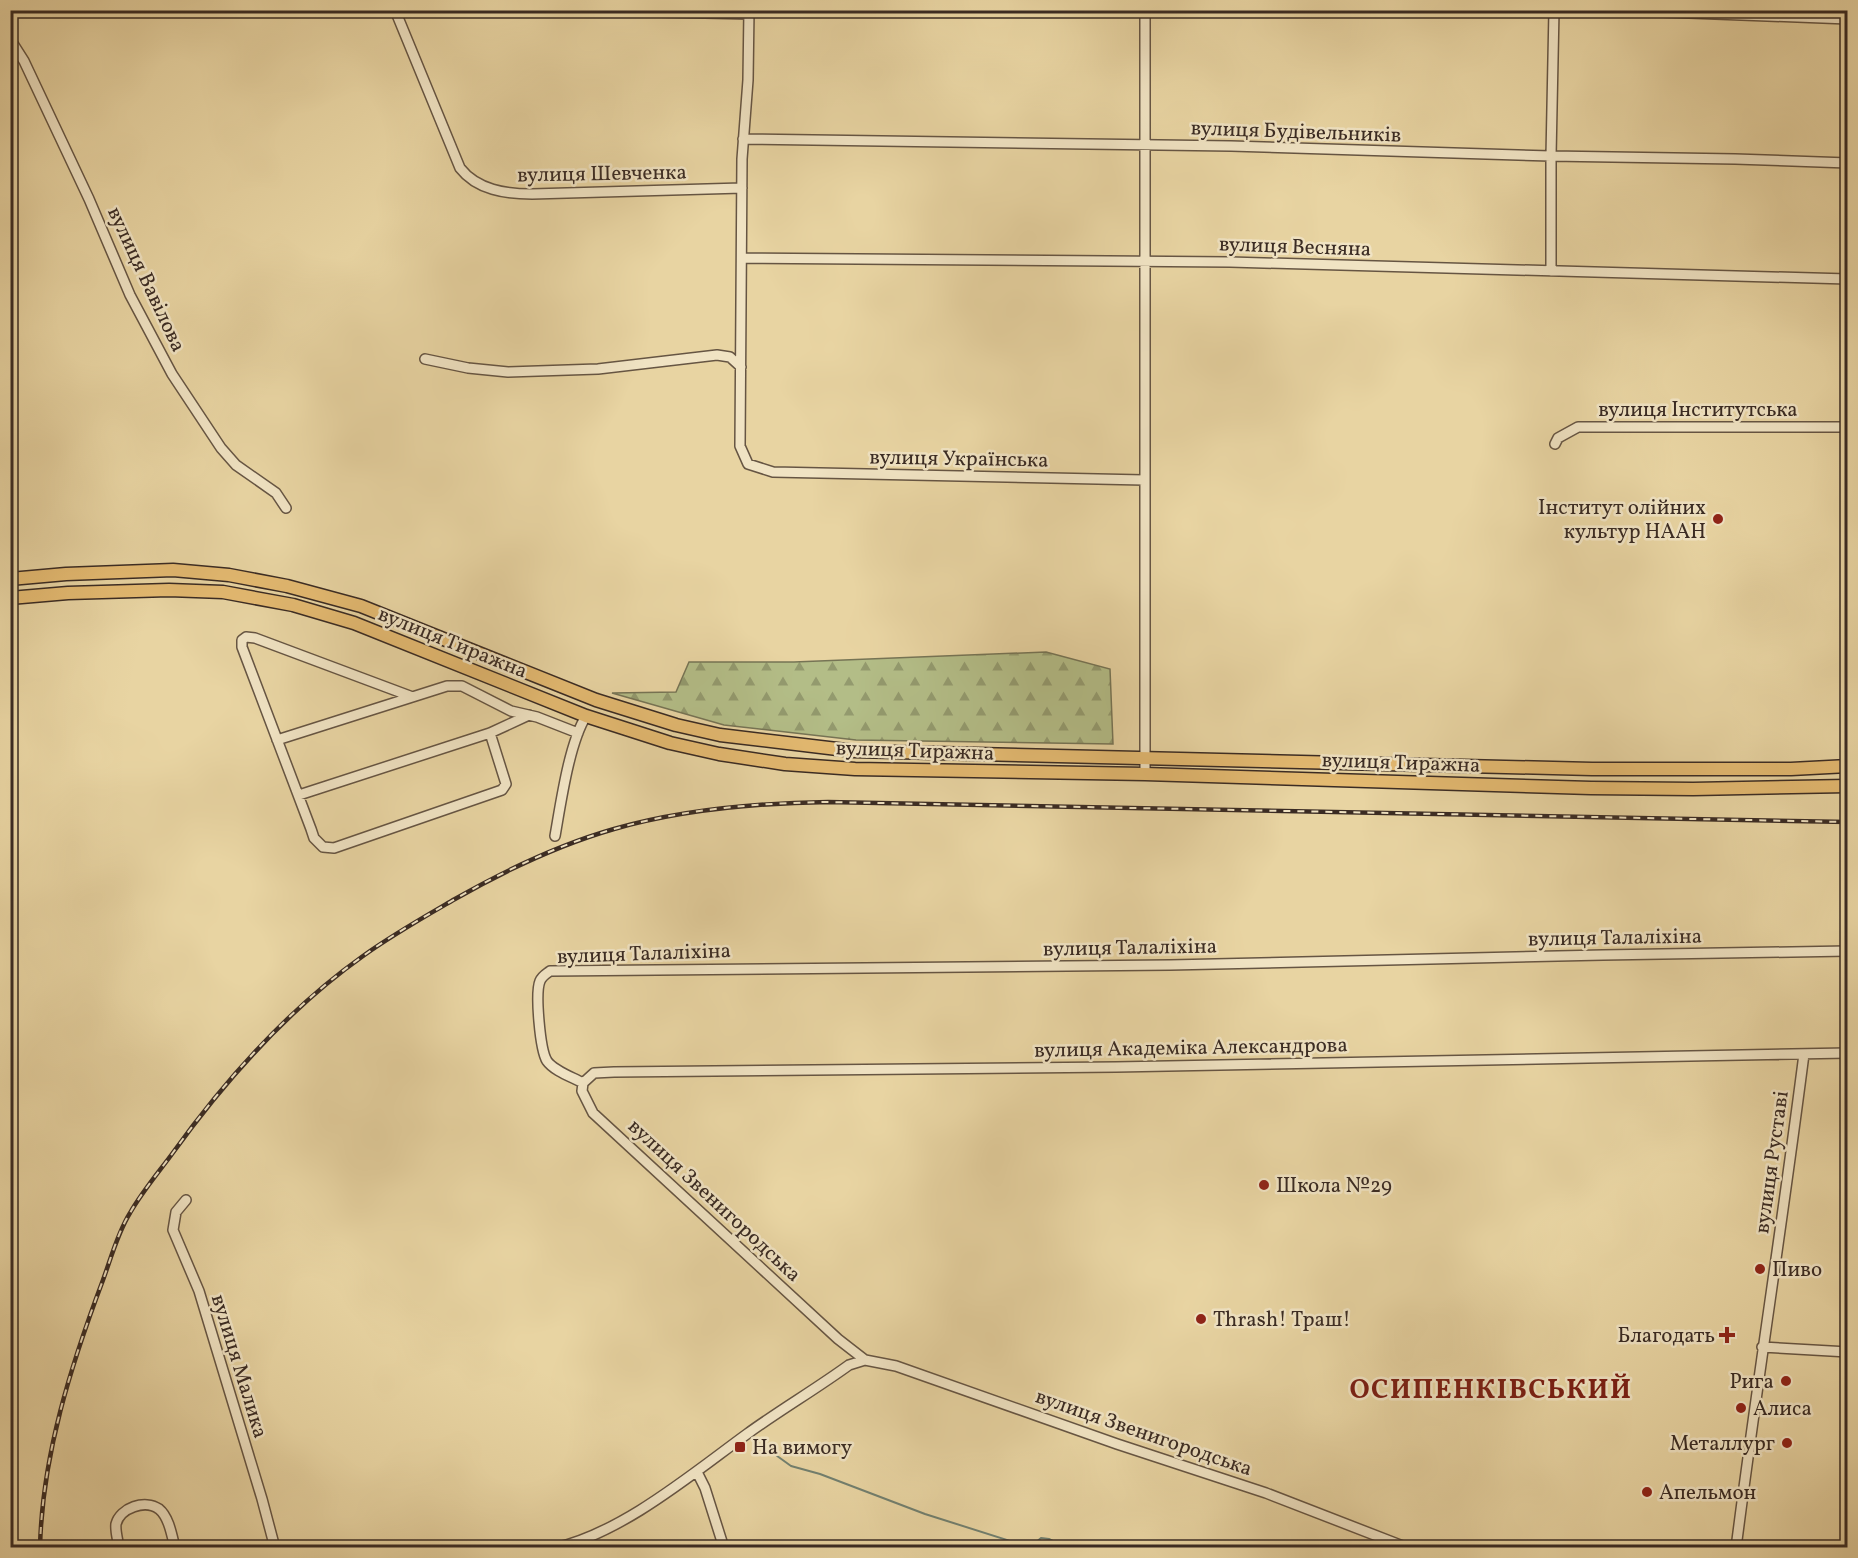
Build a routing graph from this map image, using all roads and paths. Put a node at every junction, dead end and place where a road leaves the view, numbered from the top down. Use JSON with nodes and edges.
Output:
{"nodes":[{"id":1,"x":395,"y":10,"type":"edge"},
{"id":2,"x":572,"y":10,"type":"edge"},
{"id":3,"x":1144,"y":10,"type":"edge"},
{"id":4,"x":1554,"y":10,"type":"edge"},
{"id":5,"x":1611,"y":10,"type":"edge"},
{"id":6,"x":749,"y":12,"type":"edge"},
{"id":7,"x":1848,"y":19,"type":"edge"},
{"id":8,"x":10,"y":39,"type":"edge"},
{"id":9,"x":743,"y":139,"type":"junction"},
{"id":10,"x":1145,"y":147,"type":"junction"},
{"id":11,"x":1551,"y":156,"type":"junction"},
{"id":12,"x":1848,"y":164,"type":"edge"},
{"id":13,"x":742,"y":188,"type":"junction"},
{"id":14,"x":742,"y":258,"type":"junction"},
{"id":15,"x":1145,"y":262,"type":"junction"},
{"id":16,"x":1551,"y":271,"type":"junction"},
{"id":17,"x":1848,"y":279,"type":"edge"},
{"id":18,"x":425,"y":359,"type":"dead end"},
{"id":19,"x":741,"y":367,"type":"junction"},
{"id":20,"x":1848,"y":427,"type":"edge"},
{"id":21,"x":1555,"y":444,"type":"dead end"},
{"id":22,"x":1144,"y":480,"type":"junction"},
{"id":23,"x":286,"y":508,"type":"dead end"},
{"id":24,"x":10,"y":579,"type":"edge"},
{"id":25,"x":10,"y":598,"type":"edge"},
{"id":26,"x":410,"y":696,"type":"junction"},
{"id":27,"x":596,"y":700,"type":"junction"},
{"id":28,"x":530,"y":715,"type":"junction"},
{"id":29,"x":586,"y":717,"type":"junction"},
{"id":30,"x":490,"y":733,"type":"junction"},
{"id":31,"x":578,"y":733,"type":"junction"},
{"id":32,"x":277,"y":740,"type":"junction"},
{"id":33,"x":1144,"y":757,"type":"junction"},
{"id":34,"x":1848,"y":766,"type":"edge"},
{"id":35,"x":1145,"y":774,"type":"junction"},
{"id":36,"x":1848,"y":786,"type":"edge"},
{"id":37,"x":298,"y":795,"type":"junction"},
{"id":38,"x":555,"y":836,"type":"dead end"},
{"id":39,"x":1848,"y":951,"type":"edge"},
{"id":40,"x":1848,"y":1053,"type":"edge"},
{"id":41,"x":1803,"y":1054,"type":"junction"},
{"id":42,"x":583,"y":1083,"type":"junction"},
{"id":43,"x":186,"y":1200,"type":"dead end"},
{"id":44,"x":1762,"y":1347,"type":"junction"},
{"id":45,"x":1848,"y":1352,"type":"edge"},
{"id":46,"x":865,"y":1360,"type":"junction"},
{"id":47,"x":697,"y":1472,"type":"junction"},
{"id":48,"x":119,"y":1548,"type":"edge"},
{"id":49,"x":175,"y":1548,"type":"edge"},
{"id":50,"x":275,"y":1548,"type":"edge"},
{"id":51,"x":555,"y":1548,"type":"edge"},
{"id":52,"x":724,"y":1548,"type":"edge"},
{"id":53,"x":1408,"y":1548,"type":"edge"},
{"id":54,"x":1736,"y":1548,"type":"edge"}],
"edges":[{"from":1,"to":13,"type":"street","name":"вулиця Шевченка"},
{"from":2,"to":6,"type":"street"},
{"from":3,"to":10,"type":"street"},
{"from":4,"to":11,"type":"street"},
{"from":5,"to":7,"type":"street"},
{"from":6,"to":9,"type":"street"},
{"from":8,"to":23,"type":"street","name":"вулиця Вавілова"},
{"from":9,"to":10,"type":"street","name":"вулиця Будівельників"},
{"from":9,"to":13,"type":"street"},
{"from":10,"to":11,"type":"street","name":"вулиця Будівельників"},
{"from":10,"to":15,"type":"street"},
{"from":11,"to":12,"type":"street","name":"вулиця Будівельників"},
{"from":11,"to":16,"type":"street"},
{"from":13,"to":14,"type":"street"},
{"from":14,"to":15,"type":"street","name":"вулиця Весняна"},
{"from":14,"to":19,"type":"street"},
{"from":15,"to":16,"type":"street","name":"вулиця Весняна"},
{"from":15,"to":22,"type":"street"},
{"from":16,"to":17,"type":"street","name":"вулиця Весняна"},
{"from":18,"to":19,"type":"street"},
{"from":19,"to":22,"type":"street","name":"вулиця Українська"},
{"from":20,"to":21,"type":"street","name":"вулиця Інститутська"},
{"from":22,"to":33,"type":"street"},
{"from":24,"to":27,"type":"main road","name":"вулиця Тиражна"},
{"from":25,"to":29,"type":"main road","name":"вулиця Тиражна"},
{"from":26,"to":28,"type":"street"},
{"from":26,"to":32,"type":"street"},
{"from":26,"to":32,"type":"street"},
{"from":27,"to":29,"type":"main road"},
{"from":27,"to":33,"type":"main road","name":"вулиця Тиражна"},
{"from":28,"to":30,"type":"street"},
{"from":28,"to":31,"type":"street"},
{"from":29,"to":31,"type":"street"},
{"from":29,"to":35,"type":"main road","name":"вулиця Тиражна"},
{"from":30,"to":37,"type":"street"},
{"from":30,"to":37,"type":"street"},
{"from":31,"to":38,"type":"street"},
{"from":32,"to":37,"type":"street"},
{"from":33,"to":34,"type":"main road","name":"вулиця Тиражна"},
{"from":33,"to":35,"type":"street"},
{"from":35,"to":36,"type":"main road","name":"вулиця Тиражна"},
{"from":39,"to":42,"type":"street","name":"вулиця Талаліхіна"},
{"from":40,"to":41,"type":"street","name":"вулиця Академіка Александрова"},
{"from":41,"to":42,"type":"street","name":"вулиця Академіка Александрова"},
{"from":41,"to":44,"type":"street","name":"вулиця Руставі"},
{"from":42,"to":46,"type":"street","name":"вулиця Звенигородська"},
{"from":43,"to":50,"type":"street","name":"вулиця Малика"},
{"from":44,"to":45,"type":"street"},
{"from":44,"to":54,"type":"street","name":"вулиця Руставі"},
{"from":46,"to":47,"type":"street"},
{"from":46,"to":53,"type":"street","name":"вулиця Звенигородська"},
{"from":47,"to":51,"type":"street"},
{"from":47,"to":52,"type":"street"},
{"from":48,"to":49,"type":"street"}]}
